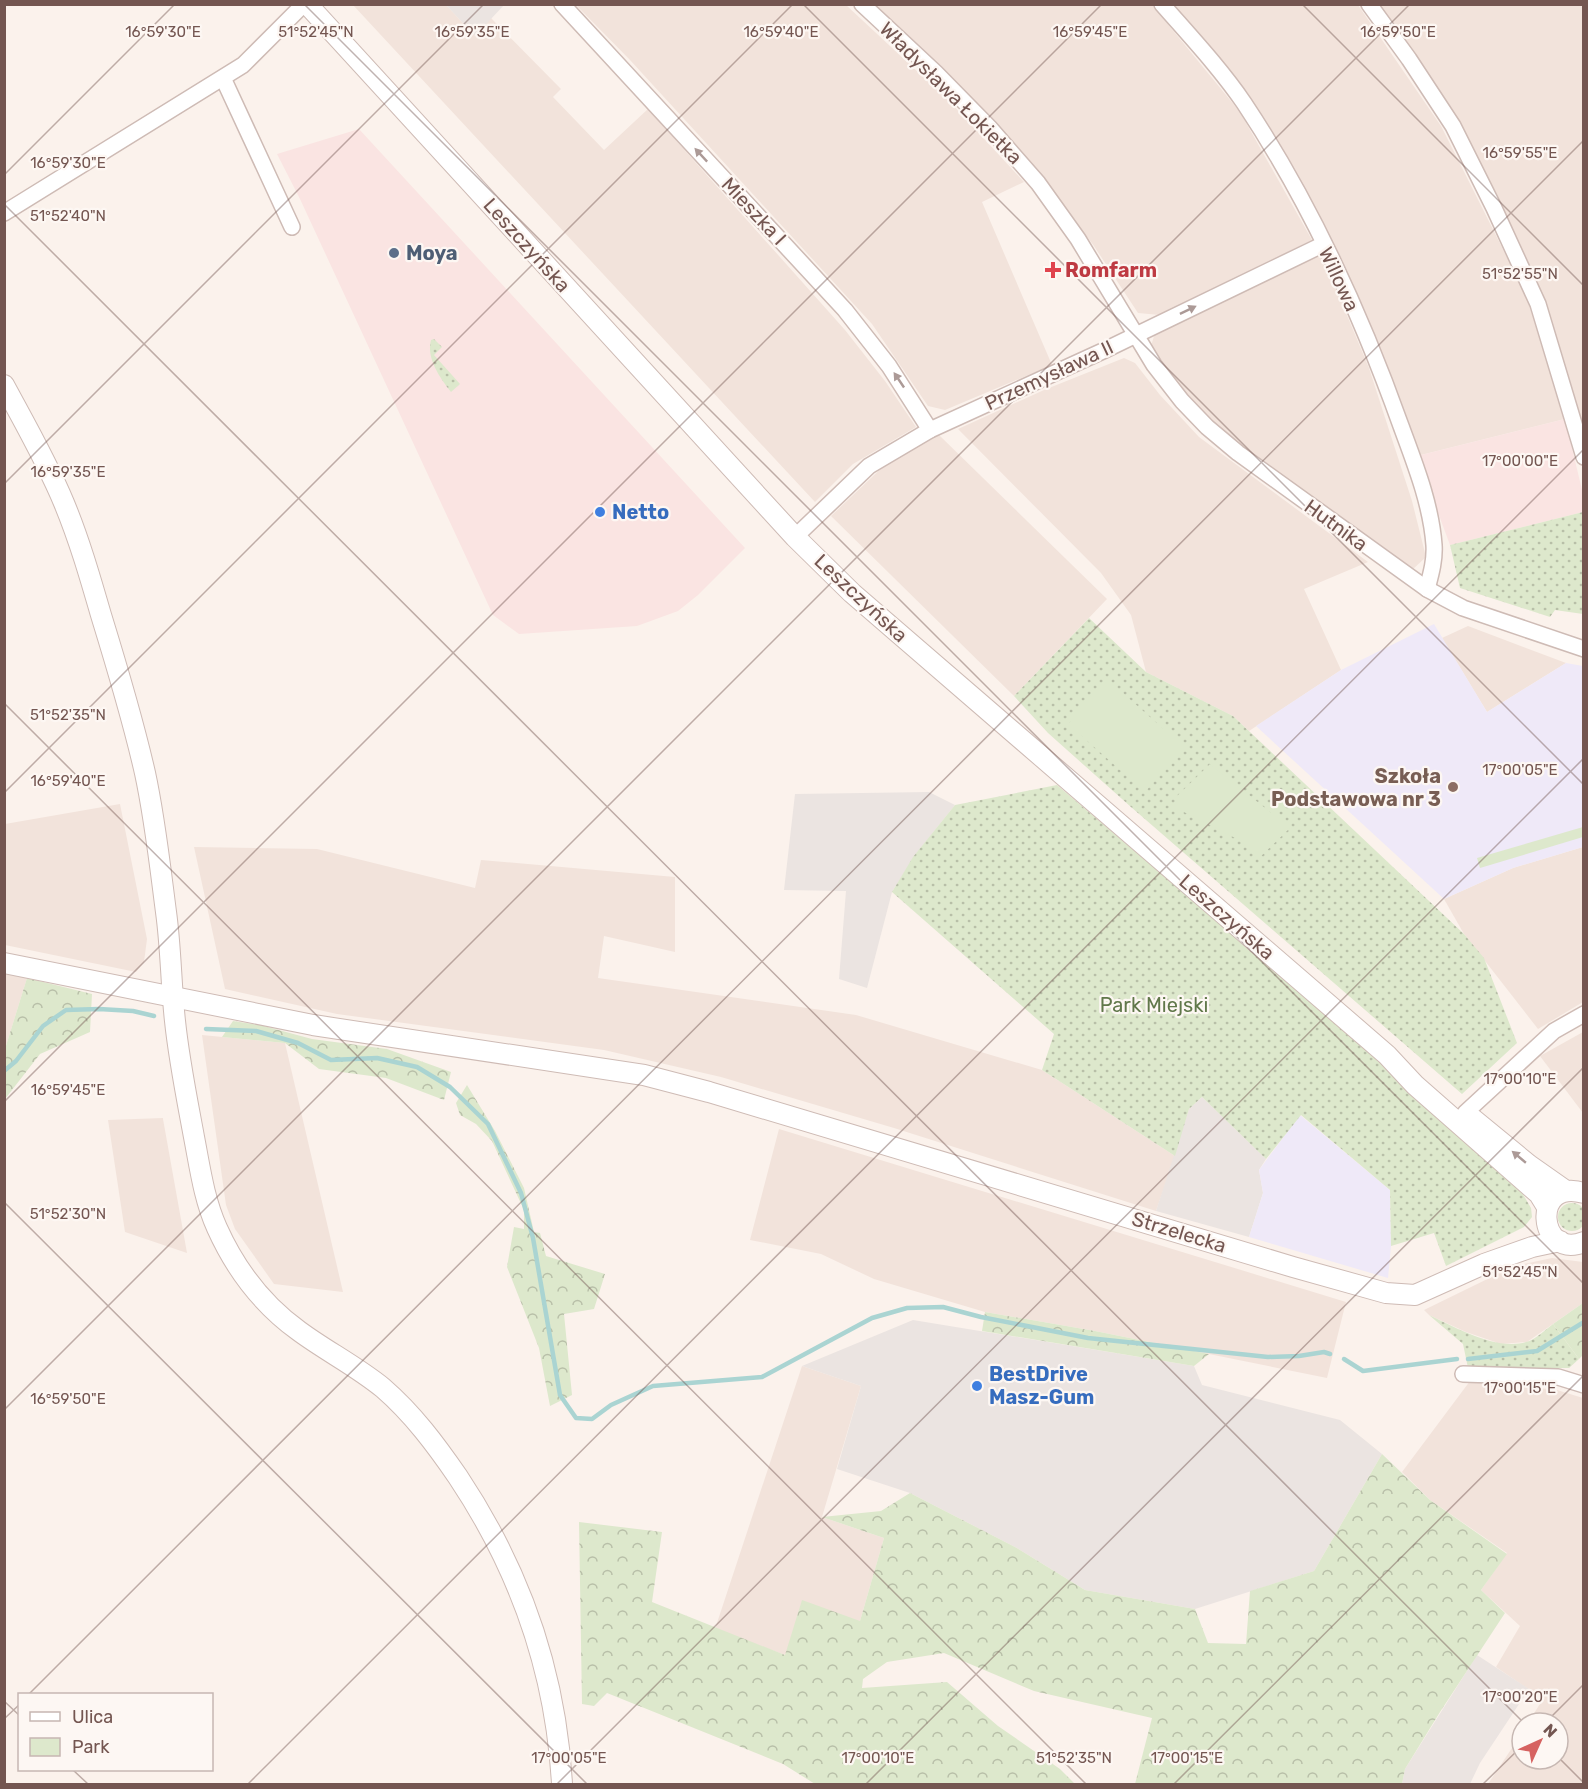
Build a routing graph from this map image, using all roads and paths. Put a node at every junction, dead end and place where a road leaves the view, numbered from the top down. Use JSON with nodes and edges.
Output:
{"nodes":[{"id":1,"x":306,"y":4,"type":"edge"},
{"id":2,"x":562,"y":4,"type":"edge"},
{"id":3,"x":862,"y":4,"type":"edge"},
{"id":4,"x":1162,"y":4,"type":"edge"},
{"id":5,"x":1369,"y":4,"type":"edge"},
{"id":6,"x":223,"y":78,"type":"junction"},
{"id":7,"x":4,"y":213,"type":"edge"},
{"id":8,"x":292,"y":227,"type":"dead end"},
{"id":9,"x":1324,"y":244,"type":"junction"},
{"id":10,"x":1136,"y":335,"type":"junction"},
{"id":11,"x":4,"y":385,"type":"edge"},
{"id":12,"x":930,"y":430,"type":"junction"},
{"id":13,"x":1584,"y":457,"type":"edge"},
{"id":14,"x":795,"y":537,"type":"junction"},
{"id":15,"x":1427,"y":589,"type":"junction"},
{"id":16,"x":1584,"y":649,"type":"edge"},
{"id":17,"x":4,"y":963,"type":"edge"},
{"id":18,"x":172,"y":996,"type":"junction"},
{"id":19,"x":1584,"y":1014,"type":"edge"},
{"id":20,"x":1387,"y":1055,"type":"junction"},
{"id":21,"x":1465,"y":1113,"type":"junction"},
{"id":22,"x":1575,"y":1192,"type":"edge"},
{"id":23,"x":1546,"y":1213,"type":"junction"},
{"id":24,"x":1560,"y":1241,"type":"junction"},
{"id":25,"x":1584,"y":1242,"type":"edge"},
{"id":26,"x":1484,"y":1264,"type":"junction"},
{"id":27,"x":1463,"y":1374,"type":"dead end"},
{"id":28,"x":1584,"y":1385,"type":"edge"},
{"id":29,"x":562,"y":1785,"type":"edge"}],
"edges":[{"from":1,"to":6,"type":"street"},
{"from":1,"to":14,"type":"street","name":"Leszczyńska"},
{"from":12,"to":2,"type":"street","name":"Mieszka I","one_way":true},
{"from":3,"to":10,"type":"street","name":"Władysława Łokietka"},
{"from":4,"to":9,"type":"street","name":"Willowa"},
{"from":5,"to":13,"type":"street"},
{"from":6,"to":7,"type":"street"},
{"from":6,"to":8,"type":"street"},
{"from":10,"to":9,"type":"street","name":"Przemysława II","one_way":true},
{"from":9,"to":15,"type":"street","name":"Willowa"},
{"from":10,"to":12,"type":"street","name":"Przemysława II"},
{"from":10,"to":15,"type":"street","name":"Hutnika"},
{"from":11,"to":18,"type":"street"},
{"from":12,"to":14,"type":"street","name":"Przemysława II"},
{"from":14,"to":20,"type":"street","name":"Leszczyńska"},
{"from":15,"to":16,"type":"street","name":"Hutnika"},
{"from":17,"to":18,"type":"street","name":"Strzelecka"},
{"from":18,"to":26,"type":"street","name":"Strzelecka"},
{"from":18,"to":29,"type":"street"},
{"from":19,"to":21,"type":"street"},
{"from":20,"to":21,"type":"street","name":"Leszczyńska"},
{"from":20,"to":23,"type":"street","name":"Leszczyńska"},
{"from":22,"to":21,"type":"street","name":"Leszczyńska","one_way":true},
{"from":22,"to":23,"type":"street","name":"Strzelecka"},
{"from":23,"to":24,"type":"street","name":"Leszczyńska"},
{"from":23,"to":26,"type":"street","name":"Strzelecka"},
{"from":24,"to":25,"type":"street","name":"Strzelecka"},
{"from":24,"to":26,"type":"street","name":"Strzelecka"},
{"from":27,"to":28,"type":"street"}]}
